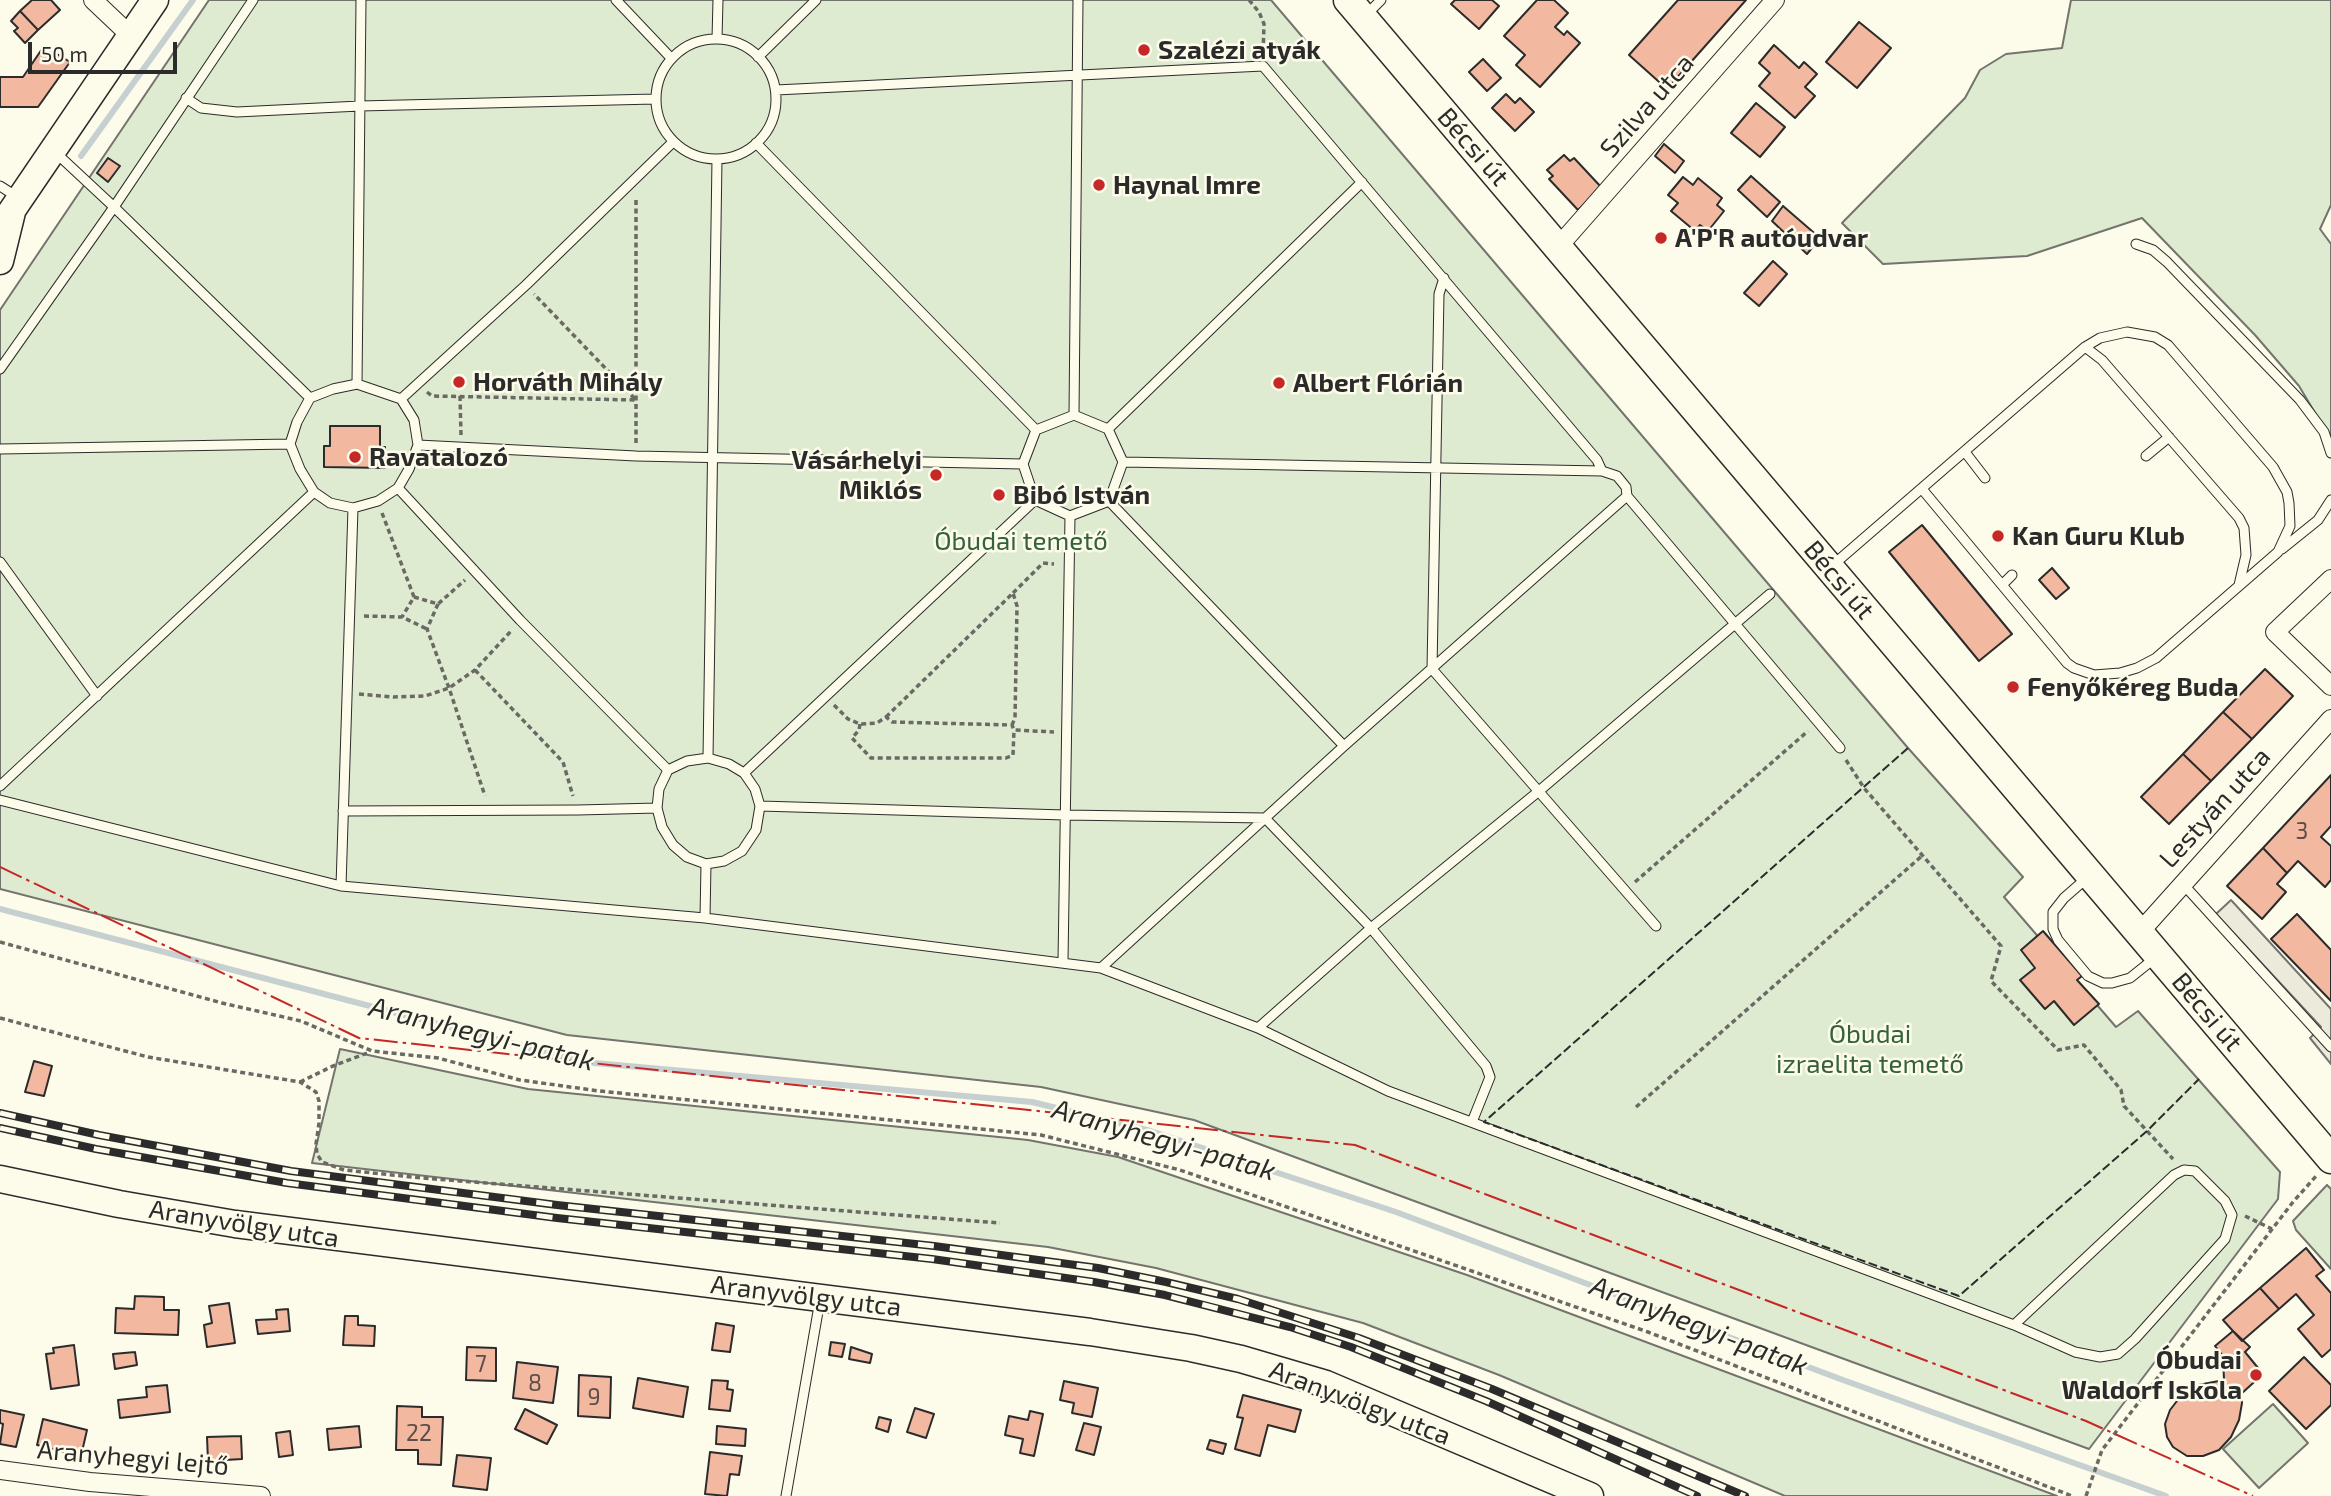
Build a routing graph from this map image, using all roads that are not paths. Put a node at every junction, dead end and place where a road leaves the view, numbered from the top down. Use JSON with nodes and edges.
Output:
{"nodes":[{"id":1,"x":93,"y":0,"type":"edge"},
{"id":2,"x":155,"y":0,"type":"edge"},
{"id":3,"x":253,"y":0,"type":"edge"},
{"id":4,"x":361,"y":0,"type":"edge"},
{"id":5,"x":617,"y":0,"type":"edge"},
{"id":6,"x":718,"y":0,"type":"edge"},
{"id":7,"x":816,"y":0,"type":"edge"},
{"id":8,"x":1078,"y":0,"type":"edge"},
{"id":9,"x":1774,"y":0,"type":"edge"},
{"id":10,"x":1364,"y":6,"type":"edge"},
{"id":11,"x":131,"y":36,"type":"junction"},
{"id":12,"x":718,"y":38,"type":"junction"},
{"id":13,"x":758,"y":57,"type":"junction"},
{"id":14,"x":671,"y":58,"type":"junction"},
{"id":15,"x":1078,"y":77,"type":"junction"},
{"id":16,"x":776,"y":90,"type":"junction"},
{"id":17,"x":186,"y":98,"type":"junction"},
{"id":18,"x":655,"y":99,"type":"junction"},
{"id":19,"x":360,"y":106,"type":"junction"},
{"id":20,"x":673,"y":142,"type":"junction"},
{"id":21,"x":757,"y":143,"type":"junction"},
{"id":22,"x":54,"y":151,"type":"junction"},
{"id":23,"x":717,"y":159,"type":"junction"},
{"id":24,"x":1362,"y":182,"type":"junction"},
{"id":25,"x":8,"y":206,"type":"edge"},
{"id":26,"x":114,"y":206,"type":"junction"},
{"id":27,"x":2136,"y":244,"type":"dead end"},
{"id":28,"x":1558,"y":247,"type":"junction"},
{"id":29,"x":0,"y":261,"type":"edge"},
{"id":30,"x":1444,"y":278,"type":"junction"},
{"id":31,"x":2085,"y":347,"type":"junction"},
{"id":32,"x":0,"y":369,"type":"edge"},
{"id":33,"x":357,"y":384,"type":"junction"},
{"id":34,"x":310,"y":398,"type":"junction"},
{"id":35,"x":401,"y":399,"type":"junction"},
{"id":36,"x":1074,"y":415,"type":"junction"},
{"id":37,"x":1108,"y":429,"type":"junction"},
{"id":38,"x":1036,"y":430,"type":"junction"},
{"id":39,"x":2169,"y":437,"type":"junction"},
{"id":40,"x":290,"y":444,"type":"junction"},
{"id":41,"x":418,"y":445,"type":"junction"},
{"id":42,"x":0,"y":449,"type":"edge"},
{"id":43,"x":1965,"y":452,"type":"junction"},
{"id":44,"x":2331,"y":453,"type":"edge"},
{"id":45,"x":2146,"y":456,"type":"dead end"},
{"id":46,"x":712,"y":457,"type":"junction"},
{"id":47,"x":1123,"y":462,"type":"junction"},
{"id":48,"x":1023,"y":464,"type":"junction"},
{"id":49,"x":1436,"y":468,"type":"junction"},
{"id":50,"x":1602,"y":471,"type":"junction"},
{"id":51,"x":1985,"y":478,"type":"dead end"},
{"id":52,"x":398,"y":488,"type":"junction"},
{"id":53,"x":1922,"y":489,"type":"junction"},
{"id":54,"x":314,"y":492,"type":"junction"},
{"id":55,"x":1627,"y":496,"type":"junction"},
{"id":56,"x":1035,"y":500,"type":"junction"},
{"id":57,"x":2331,"y":500,"type":"edge"},
{"id":58,"x":1109,"y":501,"type":"junction"},
{"id":59,"x":353,"y":508,"type":"junction"},
{"id":60,"x":1070,"y":516,"type":"junction"},
{"id":61,"x":2278,"y":552,"type":"junction"},
{"id":62,"x":0,"y":562,"type":"edge"},
{"id":63,"x":1829,"y":568,"type":"junction"},
{"id":64,"x":2012,"y":575,"type":"dead end"},
{"id":65,"x":2331,"y":579,"type":"edge"},
{"id":66,"x":2239,"y":584,"type":"junction"},
{"id":67,"x":2002,"y":585,"type":"junction"},
{"id":68,"x":1770,"y":594,"type":"dead end"},
{"id":69,"x":1735,"y":622,"type":"junction"},
{"id":70,"x":1432,"y":669,"type":"junction"},
{"id":71,"x":2331,"y":686,"type":"edge"},
{"id":72,"x":97,"y":696,"type":"junction"},
{"id":73,"x":2331,"y":719,"type":"edge"},
{"id":74,"x":1344,"y":746,"type":"junction"},
{"id":75,"x":1840,"y":748,"type":"road end"},
{"id":76,"x":708,"y":758,"type":"junction"},
{"id":77,"x":668,"y":770,"type":"junction"},
{"id":78,"x":744,"y":773,"type":"junction"},
{"id":79,"x":0,"y":786,"type":"edge"},
{"id":80,"x":1539,"y":791,"type":"junction"},
{"id":81,"x":0,"y":800,"type":"edge"},
{"id":82,"x":760,"y":806,"type":"junction"},
{"id":83,"x":657,"y":808,"type":"junction"},
{"id":84,"x":343,"y":811,"type":"junction"},
{"id":85,"x":1065,"y":815,"type":"junction"},
{"id":86,"x":1265,"y":818,"type":"junction"},
{"id":87,"x":706,"y":864,"type":"junction"},
{"id":88,"x":2090,"y":876,"type":"junction"},
{"id":89,"x":2183,"y":884,"type":"junction"},
{"id":90,"x":341,"y":886,"type":"junction"},
{"id":91,"x":705,"y":918,"type":"junction"},
{"id":92,"x":1656,"y":926,"type":"dead end"},
{"id":93,"x":1371,"y":928,"type":"junction"},
{"id":94,"x":2139,"y":933,"type":"junction"},
{"id":95,"x":2159,"y":954,"type":"junction"},
{"id":96,"x":1063,"y":961,"type":"junction"},
{"id":97,"x":1101,"y":968,"type":"junction"},
{"id":98,"x":1258,"y":1028,"type":"junction"},
{"id":99,"x":2331,"y":1047,"type":"edge"},
{"id":100,"x":1472,"y":1122,"type":"junction"},
{"id":101,"x":2327,"y":1165,"type":"edge"},
{"id":102,"x":0,"y":1179,"type":"edge"},
{"id":103,"x":820,"y":1298,"type":"junction"},
{"id":104,"x":2014,"y":1325,"type":"junction"},
{"id":105,"x":0,"y":1470,"type":"edge"},
{"id":106,"x":89,"y":1489,"type":"edge"},
{"id":107,"x":261,"y":1496,"type":"edge"},
{"id":108,"x":786,"y":1496,"type":"edge"},
{"id":109,"x":1590,"y":1496,"type":"edge"}],
"edges":[{"from":1,"to":11,"type":"street"},
{"from":2,"to":11,"type":"street"},
{"from":3,"to":17,"type":"lane"},
{"from":4,"to":19,"type":"lane"},
{"from":5,"to":14,"type":"lane"},
{"from":6,"to":12,"type":"lane"},
{"from":7,"to":13,"type":"lane"},
{"from":8,"to":15,"type":"lane"},
{"from":9,"to":28,"type":"street","name":"Szilva utca"},
{"from":10,"to":28,"type":"main road","name":"Bécsi út"},
{"from":11,"to":22,"type":"street"},
{"from":12,"to":13,"type":"lane"},
{"from":12,"to":14,"type":"lane"},
{"from":13,"to":16,"type":"lane"},
{"from":14,"to":18,"type":"lane"},
{"from":15,"to":16,"type":"lane"},
{"from":15,"to":24,"type":"lane"},
{"from":15,"to":36,"type":"lane"},
{"from":16,"to":21,"type":"lane"},
{"from":17,"to":19,"type":"lane"},
{"from":17,"to":26,"type":"lane"},
{"from":18,"to":19,"type":"lane"},
{"from":18,"to":20,"type":"lane"},
{"from":19,"to":33,"type":"lane"},
{"from":20,"to":23,"type":"lane"},
{"from":20,"to":35,"type":"lane"},
{"from":21,"to":23,"type":"lane"},
{"from":21,"to":38,"type":"lane"},
{"from":22,"to":25,"type":"street"},
{"from":22,"to":26,"type":"lane"},
{"from":23,"to":46,"type":"lane"},
{"from":24,"to":30,"type":"lane"},
{"from":24,"to":37,"type":"lane"},
{"from":25,"to":29,"type":"street"},
{"from":26,"to":32,"type":"lane"},
{"from":26,"to":34,"type":"lane"},
{"from":27,"to":44,"type":"lane"},
{"from":28,"to":63,"type":"main road","name":"Bécsi út"},
{"from":30,"to":49,"type":"lane"},
{"from":30,"to":50,"type":"lane"},
{"from":31,"to":39,"type":"lane"},
{"from":31,"to":43,"type":"lane"},
{"from":31,"to":61,"type":"lane"},
{"from":33,"to":34,"type":"lane"},
{"from":33,"to":35,"type":"lane"},
{"from":34,"to":40,"type":"lane"},
{"from":35,"to":41,"type":"lane"},
{"from":36,"to":37,"type":"lane"},
{"from":36,"to":38,"type":"lane"},
{"from":37,"to":47,"type":"lane"},
{"from":38,"to":48,"type":"lane"},
{"from":39,"to":45,"type":"lane"},
{"from":39,"to":66,"type":"lane"},
{"from":40,"to":42,"type":"lane"},
{"from":40,"to":54,"type":"lane"},
{"from":41,"to":46,"type":"lane"},
{"from":41,"to":52,"type":"lane"},
{"from":43,"to":51,"type":"lane"},
{"from":43,"to":53,"type":"lane"},
{"from":46,"to":48,"type":"lane"},
{"from":46,"to":76,"type":"lane"},
{"from":47,"to":49,"type":"lane"},
{"from":47,"to":58,"type":"lane"},
{"from":48,"to":56,"type":"lane"},
{"from":49,"to":50,"type":"lane"},
{"from":49,"to":70,"type":"lane"},
{"from":50,"to":55,"type":"lane"},
{"from":52,"to":59,"type":"lane"},
{"from":52,"to":77,"type":"lane"},
{"from":53,"to":63,"type":"lane"},
{"from":53,"to":67,"type":"lane"},
{"from":54,"to":59,"type":"lane"},
{"from":54,"to":72,"type":"lane"},
{"from":55,"to":69,"type":"lane"},
{"from":55,"to":70,"type":"lane"},
{"from":56,"to":60,"type":"lane"},
{"from":56,"to":78,"type":"lane"},
{"from":57,"to":61,"type":"lane"},
{"from":58,"to":60,"type":"lane"},
{"from":58,"to":74,"type":"lane"},
{"from":59,"to":84,"type":"lane"},
{"from":60,"to":85,"type":"lane"},
{"from":61,"to":66,"type":"lane"},
{"from":62,"to":72,"type":"lane"},
{"from":63,"to":88,"type":"main road","name":"Bécsi út"},
{"from":64,"to":67,"type":"lane"},
{"from":65,"to":71,"type":"street"},
{"from":66,"to":67,"type":"lane"},
{"from":68,"to":69,"type":"lane"},
{"from":69,"to":75,"type":"lane"},
{"from":69,"to":80,"type":"lane"},
{"from":70,"to":74,"type":"lane"},
{"from":70,"to":80,"type":"lane"},
{"from":72,"to":79,"type":"lane"},
{"from":73,"to":89,"type":"street","name":"Lestyán utca"},
{"from":74,"to":86,"type":"lane"},
{"from":76,"to":77,"type":"lane"},
{"from":76,"to":78,"type":"lane"},
{"from":77,"to":83,"type":"lane"},
{"from":78,"to":82,"type":"lane"},
{"from":80,"to":92,"type":"lane"},
{"from":80,"to":93,"type":"lane"},
{"from":81,"to":90,"type":"lane"},
{"from":82,"to":85,"type":"lane"},
{"from":82,"to":87,"type":"lane"},
{"from":83,"to":84,"type":"lane"},
{"from":83,"to":87,"type":"lane"},
{"from":84,"to":90,"type":"lane"},
{"from":85,"to":86,"type":"lane"},
{"from":85,"to":96,"type":"lane"},
{"from":86,"to":93,"type":"lane"},
{"from":86,"to":97,"type":"lane"},
{"from":87,"to":91,"type":"lane"},
{"from":88,"to":94,"type":"main road","name":"Bécsi út"},
{"from":88,"to":95,"type":"lane"},
{"from":89,"to":94,"type":"street","name":"Lestyán utca"},
{"from":89,"to":99,"type":"lane"},
{"from":90,"to":91,"type":"lane"},
{"from":91,"to":96,"type":"lane"},
{"from":93,"to":98,"type":"lane"},
{"from":93,"to":100,"type":"lane"},
{"from":94,"to":95,"type":"main road","name":"Bécsi út"},
{"from":95,"to":101,"type":"main road","name":"Bécsi út"},
{"from":96,"to":97,"type":"lane"},
{"from":97,"to":98,"type":"lane"},
{"from":98,"to":100,"type":"lane"},
{"from":100,"to":104,"type":"lane"},
{"from":102,"to":103,"type":"street","name":"Aranyvölgy utca"},
{"from":103,"to":108,"type":"lane"},
{"from":103,"to":109,"type":"street","name":"Aranyvölgy utca"},
{"from":104,"to":104,"type":"lane"},
{"from":105,"to":106,"type":"street","name":"Aranyhegyi lejtő"},
{"from":106,"to":107,"type":"street","name":"Aranyhegyi lejtő"}]}
